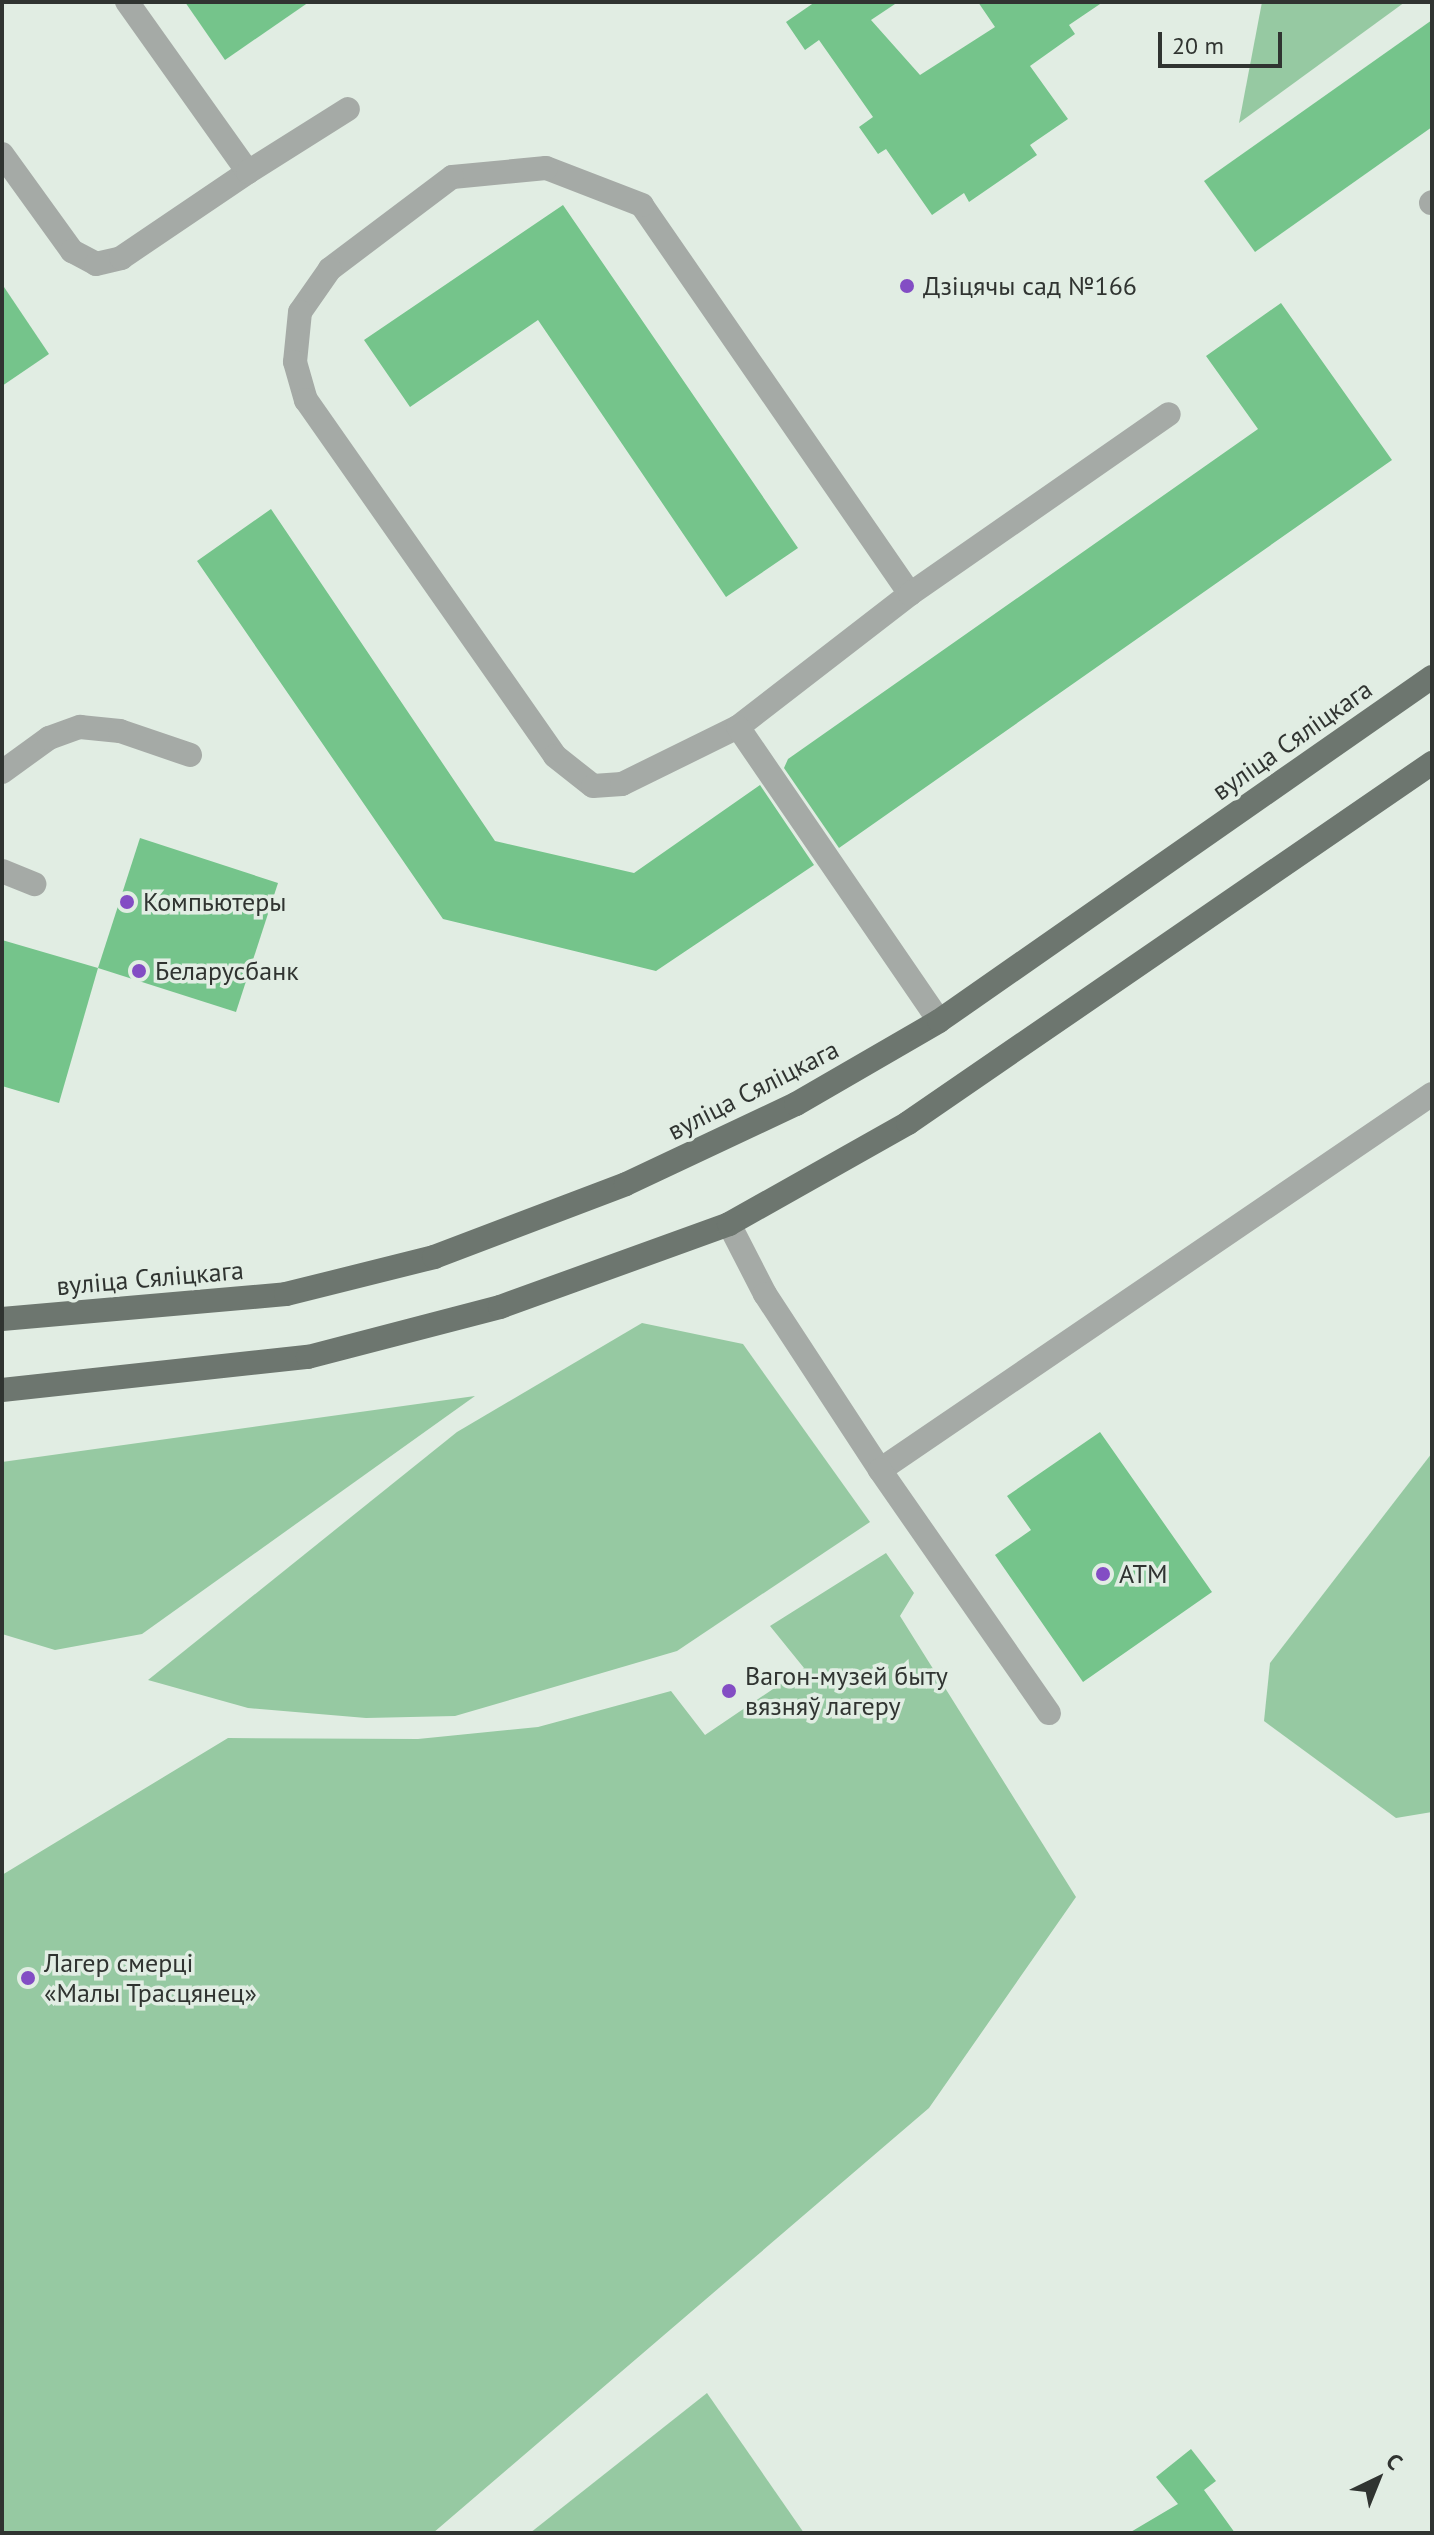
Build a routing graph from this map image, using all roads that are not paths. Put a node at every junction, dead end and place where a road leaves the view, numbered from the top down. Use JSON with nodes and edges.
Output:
{"nodes":[{"id":1,"x":127,"y":2,"type":"edge"},
{"id":2,"x":348,"y":109,"type":"dead end"},
{"id":3,"x":2,"y":154,"type":"edge"},
{"id":4,"x":248,"y":172,"type":"junction"},
{"id":5,"x":1169,"y":414,"type":"dead end"},
{"id":6,"x":910,"y":594,"type":"junction"},
{"id":7,"x":1432,"y":677,"type":"edge"},
{"id":8,"x":738,"y":727,"type":"junction"},
{"id":9,"x":190,"y":755,"type":"dead end"},
{"id":10,"x":1432,"y":763,"type":"edge"},
{"id":11,"x":2,"y":772,"type":"edge"},
{"id":12,"x":2,"y":871,"type":"edge"},
{"id":13,"x":34,"y":884,"type":"dead end"},
{"id":14,"x":939,"y":1021,"type":"junction"},
{"id":15,"x":1432,"y":1094,"type":"edge"},
{"id":16,"x":729,"y":1224,"type":"junction"},
{"id":17,"x":2,"y":1319,"type":"edge"},
{"id":18,"x":2,"y":1390,"type":"edge"},
{"id":19,"x":880,"y":1470,"type":"junction"},
{"id":20,"x":1049,"y":1713,"type":"dead end"}],
"edges":[{"from":1,"to":4,"type":"lane"},
{"from":2,"to":4,"type":"lane"},
{"from":3,"to":4,"type":"lane"},
{"from":5,"to":6,"type":"lane"},
{"from":6,"to":8,"type":"lane"},
{"from":6,"to":8,"type":"lane"},
{"from":7,"to":14,"type":"main road","name":"вуліца Сяліцкага"},
{"from":8,"to":14,"type":"lane"},
{"from":9,"to":11,"type":"lane"},
{"from":10,"to":16,"type":"main road"},
{"from":12,"to":13,"type":"lane"},
{"from":14,"to":17,"type":"main road","name":"вуліца Сяліцкага"},
{"from":15,"to":19,"type":"lane"},
{"from":16,"to":18,"type":"main road"},
{"from":16,"to":19,"type":"lane"},
{"from":19,"to":20,"type":"lane"}]}
